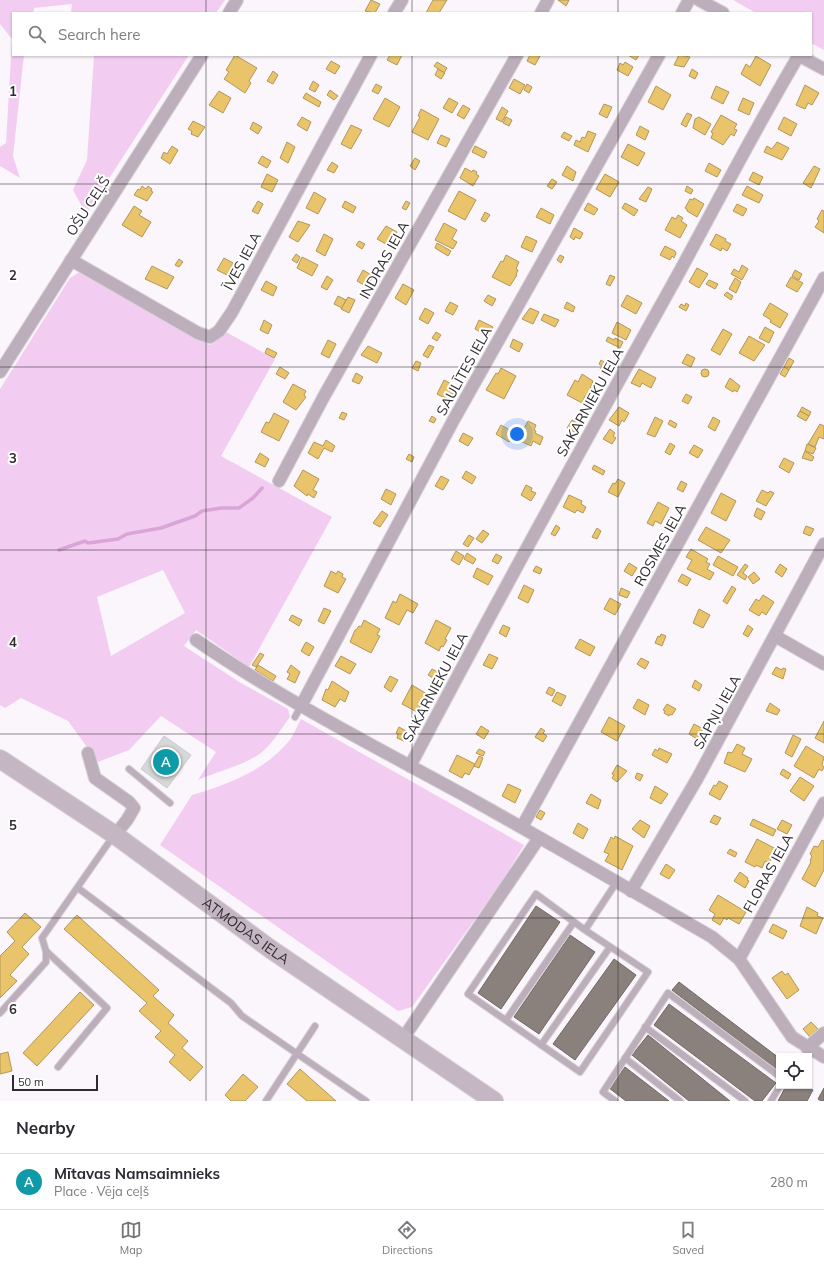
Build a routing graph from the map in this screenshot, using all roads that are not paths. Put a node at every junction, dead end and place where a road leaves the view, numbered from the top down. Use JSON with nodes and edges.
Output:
{"nodes":[{"id":1,"x":237,"y":0,"type":"edge"},
{"id":2,"x":402,"y":0,"type":"edge"},
{"id":3,"x":548,"y":0,"type":"edge"},
{"id":4,"x":689,"y":0,"type":"edge"},
{"id":5,"x":699,"y":0,"type":"edge"},
{"id":6,"x":230,"y":12,"type":"edge"},
{"id":7,"x":395,"y":12,"type":"edge"},
{"id":8,"x":541,"y":12,"type":"edge"},
{"id":9,"x":683,"y":12,"type":"edge"},
{"id":10,"x":721,"y":12,"type":"edge"},
{"id":11,"x":201,"y":56,"type":"edge"},
{"id":12,"x":370,"y":56,"type":"edge"},
{"id":13,"x":516,"y":56,"type":"edge"},
{"id":14,"x":658,"y":56,"type":"edge"},
{"id":15,"x":797,"y":56,"type":"edge"},
{"id":16,"x":800,"y":56,"type":"edge"},
{"id":17,"x":824,"y":68,"type":"edge"},
{"id":18,"x":71,"y":260,"type":"junction"},
{"id":19,"x":824,"y":278,"type":"edge"},
{"id":20,"x":0,"y":372,"type":"edge"},
{"id":21,"x":279,"y":481,"type":"dead end"},
{"id":22,"x":824,"y":544,"type":"edge"},
{"id":23,"x":775,"y":636,"type":"junction"},
{"id":24,"x":196,"y":640,"type":"dead end"},
{"id":25,"x":824,"y":664,"type":"edge"},
{"id":26,"x":301,"y":706,"type":"junction"},
{"id":27,"x":296,"y":717,"type":"dead end"},
{"id":28,"x":88,"y":752,"type":"dead end"},
{"id":29,"x":0,"y":759,"type":"edge"},
{"id":30,"x":410,"y":766,"type":"junction"},
{"id":31,"x":128,"y":768,"type":"dead end"},
{"id":32,"x":824,"y":802,"type":"edge"},
{"id":33,"x":170,"y":803,"type":"dead end"},
{"id":34,"x":522,"y":827,"type":"junction"},
{"id":35,"x":115,"y":835,"type":"junction"},
{"id":36,"x":539,"y":838,"type":"junction"},
{"id":37,"x":616,"y":883,"type":"junction"},
{"id":38,"x":78,"y":888,"type":"junction"},
{"id":39,"x":631,"y":891,"type":"junction"},
{"id":40,"x":574,"y":922,"type":"junction"},
{"id":41,"x":585,"y":930,"type":"junction"},
{"id":42,"x":610,"y":947,"type":"junction"},
{"id":43,"x":46,"y":951,"type":"junction"},
{"id":44,"x":739,"y":959,"type":"junction"},
{"id":45,"x":0,"y":1013,"type":"edge"},
{"id":46,"x":506,"y":1020,"type":"junction"},
{"id":47,"x":315,"y":1026,"type":"dead end"},
{"id":48,"x":645,"y":1027,"type":"junction"},
{"id":49,"x":824,"y":1033,"type":"edge"},
{"id":50,"x":402,"y":1040,"type":"junction"},
{"id":51,"x":541,"y":1045,"type":"junction"},
{"id":52,"x":807,"y":1048,"type":"junction"},
{"id":53,"x":297,"y":1053,"type":"junction"},
{"id":54,"x":824,"y":1057,"type":"edge"},
{"id":55,"x":625,"y":1058,"type":"junction"},
{"id":56,"x":58,"y":1067,"type":"dead end"},
{"id":57,"x":776,"y":1074,"type":"edge"},
{"id":58,"x":778,"y":1089,"type":"edge"},
{"id":59,"x":266,"y":1101,"type":"edge"},
{"id":60,"x":366,"y":1101,"type":"edge"},
{"id":61,"x":494,"y":1101,"type":"edge"},
{"id":62,"x":615,"y":1101,"type":"edge"},
{"id":63,"x":680,"y":1101,"type":"edge"},
{"id":64,"x":745,"y":1101,"type":"edge"},
{"id":65,"x":771,"y":1101,"type":"edge"}],
"edges":[{"from":1,"to":6,"type":"street"},
{"from":2,"to":7,"type":"street"},
{"from":3,"to":8,"type":"street"},
{"from":4,"to":9,"type":"street"},
{"from":5,"to":10,"type":"street"},
{"from":11,"to":18,"type":"street","name":"OŠU CEĻŠ"},
{"from":12,"to":18,"type":"street","name":"ĪVES IELA"},
{"from":13,"to":21,"type":"street","name":"INDRAS IELA"},
{"from":14,"to":26,"type":"street","name":"SAULĪTES IELA"},
{"from":15,"to":30,"type":"street","name":"SAKARNIEKU IELA"},
{"from":16,"to":17,"type":"street"},
{"from":18,"to":20,"type":"street","name":"OŠU CEĻŠ"},
{"from":19,"to":34,"type":"street","name":"ROSMES IELA"},
{"from":22,"to":23,"type":"street","name":"SAPŅU IELA"},
{"from":23,"to":25,"type":"street"},
{"from":23,"to":39,"type":"street","name":"SAPŅU IELA"},
{"from":24,"to":26,"type":"street"},
{"from":26,"to":27,"type":"lane"},
{"from":26,"to":30,"type":"street"},
{"from":28,"to":35,"type":"street"},
{"from":29,"to":35,"type":"main road","name":"ATMODAS IELA"},
{"from":30,"to":34,"type":"street"},
{"from":31,"to":33,"type":"lane"},
{"from":32,"to":44,"type":"street","name":"FLORAS IELA"},
{"from":34,"to":36,"type":"street"},
{"from":35,"to":38,"type":"lane"},
{"from":35,"to":50,"type":"main road","name":"ATMODAS IELA"},
{"from":36,"to":37,"type":"street"},
{"from":36,"to":50,"type":"street"},
{"from":37,"to":39,"type":"street"},
{"from":37,"to":41,"type":"lane"},
{"from":38,"to":43,"type":"lane"},
{"from":38,"to":53,"type":"lane"},
{"from":39,"to":44,"type":"street"},
{"from":40,"to":41,"type":"lane"},
{"from":40,"to":46,"type":"lane"},
{"from":40,"to":46,"type":"lane"},
{"from":41,"to":42,"type":"lane"},
{"from":42,"to":51,"type":"lane"},
{"from":42,"to":51,"type":"lane"},
{"from":43,"to":45,"type":"lane"},
{"from":43,"to":56,"type":"lane"},
{"from":44,"to":52,"type":"street"},
{"from":46,"to":51,"type":"lane"},
{"from":47,"to":53,"type":"lane"},
{"from":48,"to":55,"type":"lane"},
{"from":48,"to":57,"type":"lane"},
{"from":48,"to":64,"type":"lane"},
{"from":49,"to":52,"type":"street"},
{"from":50,"to":61,"type":"main road","name":"ATMODAS IELA"},
{"from":52,"to":54,"type":"street"},
{"from":53,"to":59,"type":"lane"},
{"from":53,"to":60,"type":"lane"},
{"from":55,"to":62,"type":"lane"},
{"from":55,"to":63,"type":"lane"},
{"from":58,"to":65,"type":"lane"}]}
